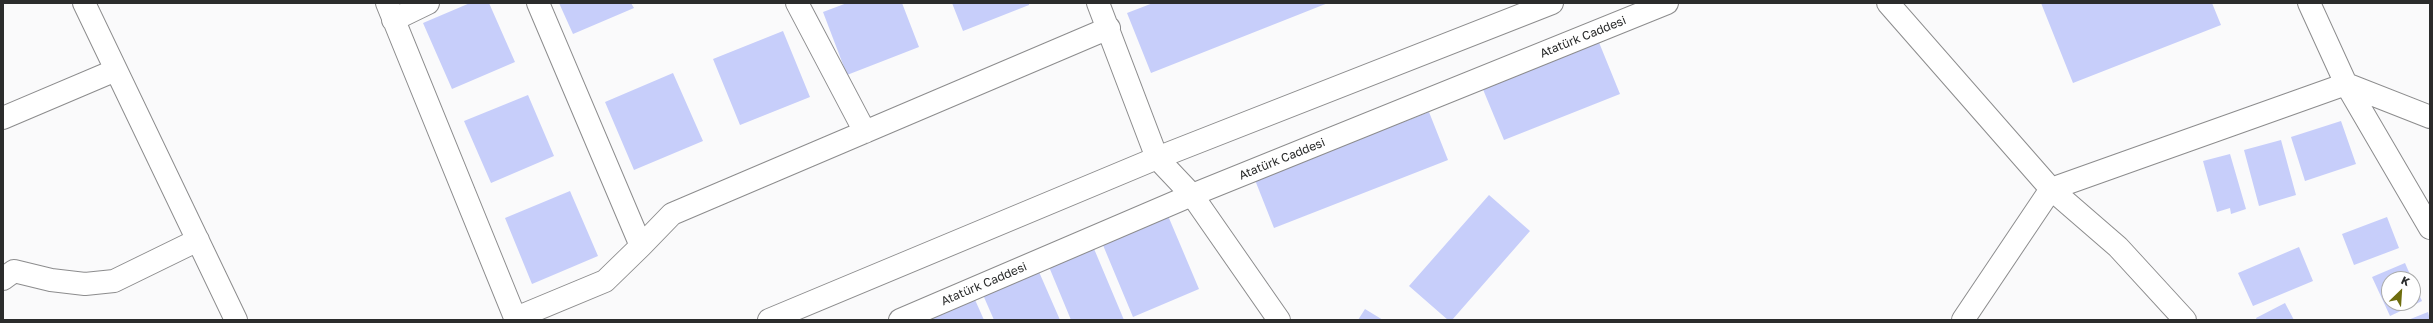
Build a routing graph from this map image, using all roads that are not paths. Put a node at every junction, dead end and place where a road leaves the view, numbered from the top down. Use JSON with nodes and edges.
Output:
{"nodes":[{"id":1,"x":84,"y":3,"type":"edge"},
{"id":2,"x":428,"y":3,"type":"edge"},
{"id":3,"x":538,"y":3,"type":"edge"},
{"id":4,"x":798,"y":3,"type":"edge"},
{"id":5,"x":1098,"y":3,"type":"edge"},
{"id":6,"x":1552,"y":3,"type":"edge"},
{"id":7,"x":1667,"y":3,"type":"edge"},
{"id":8,"x":1888,"y":3,"type":"edge"},
{"id":9,"x":2309,"y":3,"type":"edge"},
{"id":10,"x":390,"y":11,"type":"edge"},
{"id":11,"x":1109,"y":28,"type":"junction"},
{"id":12,"x":116,"y":70,"type":"junction"},
{"id":13,"x":2346,"y":84,"type":"junction"},
{"id":14,"x":2430,"y":117,"type":"edge"},
{"id":15,"x":3,"y":118,"type":"edge"},
{"id":16,"x":865,"y":132,"type":"junction"},
{"id":17,"x":1157,"y":158,"type":"junction"},
{"id":18,"x":2051,"y":188,"type":"junction"},
{"id":19,"x":1192,"y":195,"type":"junction"},
{"id":20,"x":2430,"y":228,"type":"edge"},
{"id":21,"x":198,"y":240,"type":"junction"},
{"id":22,"x":641,"y":246,"type":"junction"},
{"id":23,"x":3,"y":279,"type":"edge"},
{"id":24,"x":516,"y":319,"type":"edge"},
{"id":25,"x":236,"y":320,"type":"edge"},
{"id":26,"x":769,"y":320,"type":"edge"},
{"id":27,"x":900,"y":320,"type":"edge"},
{"id":28,"x":1279,"y":320,"type":"edge"},
{"id":29,"x":1963,"y":320,"type":"edge"},
{"id":30,"x":2185,"y":320,"type":"edge"}],
"edges":[{"from":1,"to":12,"type":"street"},
{"from":2,"to":10,"type":"street"},
{"from":3,"to":22,"type":"street"},
{"from":4,"to":16,"type":"street"},
{"from":5,"to":11,"type":"street"},
{"from":6,"to":17,"type":"street"},
{"from":7,"to":19,"type":"street","name":"Atatürk Caddesi"},
{"from":8,"to":18,"type":"street"},
{"from":9,"to":13,"type":"street"},
{"from":10,"to":24,"type":"street"},
{"from":11,"to":16,"type":"street"},
{"from":11,"to":17,"type":"street"},
{"from":12,"to":15,"type":"street"},
{"from":12,"to":21,"type":"street"},
{"from":13,"to":14,"type":"street"},
{"from":13,"to":18,"type":"street"},
{"from":13,"to":20,"type":"street"},
{"from":16,"to":22,"type":"street"},
{"from":17,"to":19,"type":"street"},
{"from":17,"to":26,"type":"street"},
{"from":18,"to":29,"type":"street"},
{"from":18,"to":30,"type":"street"},
{"from":19,"to":27,"type":"street","name":"Atatürk Caddesi"},
{"from":19,"to":28,"type":"street"},
{"from":21,"to":23,"type":"street"},
{"from":21,"to":25,"type":"street"},
{"from":22,"to":24,"type":"street"}]}
